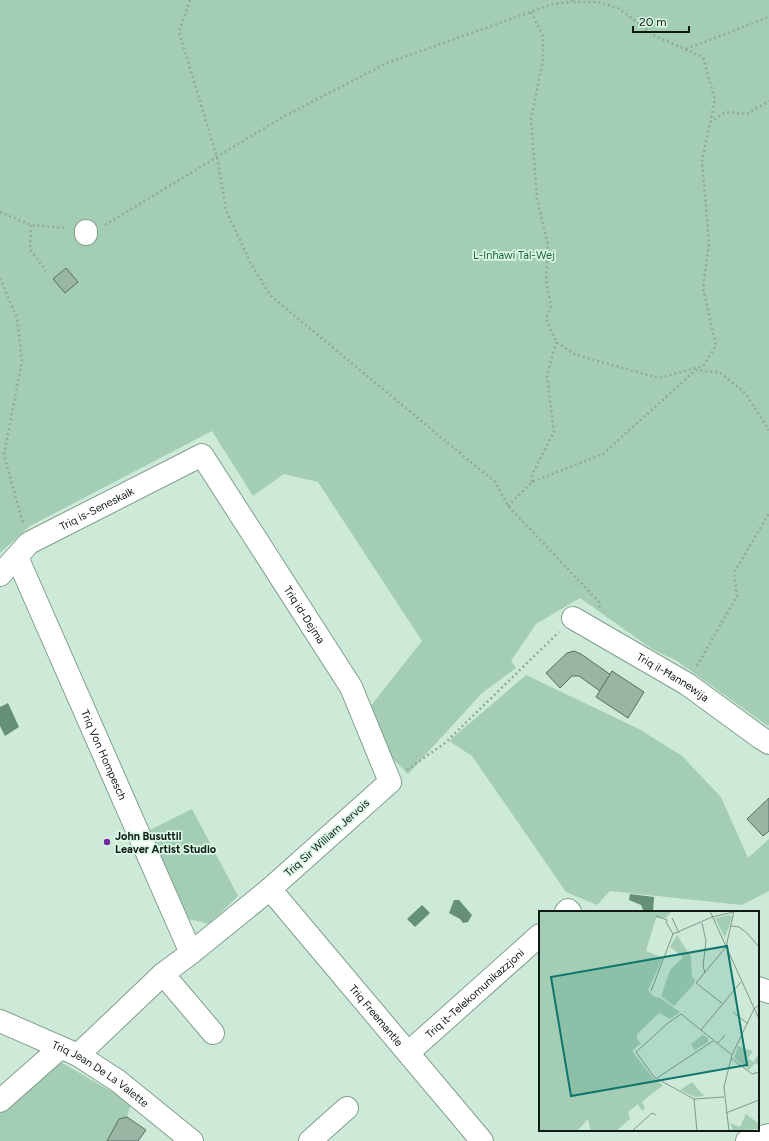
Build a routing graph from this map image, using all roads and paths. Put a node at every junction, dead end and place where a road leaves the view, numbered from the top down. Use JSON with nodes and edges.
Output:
{"nodes":[{"id":1,"x":190,"y":0,"type":"edge"},
{"id":2,"x":571,"y":1,"type":"edge"},
{"id":3,"x":530,"y":12,"type":"junction"},
{"id":4,"x":769,"y":17,"type":"edge"},
{"id":5,"x":686,"y":49,"type":"junction"},
{"id":6,"x":769,"y":101,"type":"edge"},
{"id":7,"x":710,"y":122,"type":"junction"},
{"id":8,"x":218,"y":156,"type":"junction"},
{"id":9,"x":0,"y":212,"type":"edge"},
{"id":10,"x":31,"y":225,"type":"junction"},
{"id":11,"x":46,"y":272,"type":"dead end"},
{"id":12,"x":0,"y":278,"type":"edge"},
{"id":13,"x":556,"y":342,"type":"junction"},
{"id":14,"x":769,"y":430,"type":"edge"},
{"id":15,"x":202,"y":455,"type":"joint"},
{"id":16,"x":532,"y":482,"type":"junction"},
{"id":17,"x":508,"y":506,"type":"junction"},
{"id":18,"x":769,"y":513,"type":"edge"},
{"id":19,"x":23,"y":550,"type":"junction"},
{"id":20,"x":0,"y":575,"type":"edge"},
{"id":21,"x":573,"y":618,"type":"joint"},
{"id":22,"x":607,"y":639,"type":"junction"},
{"id":23,"x":687,"y":684,"type":"junction"},
{"id":24,"x":769,"y":743,"type":"edge"},
{"id":25,"x":390,"y":782,"type":"junction"},
{"id":26,"x":270,"y":889,"type":"junction"},
{"id":27,"x":539,"y":936,"type":"edge"},
{"id":28,"x":191,"y":954,"type":"junction"},
{"id":29,"x":163,"y":974,"type":"junction"},
{"id":30,"x":759,"y":988,"type":"edge"},
{"id":31,"x":769,"y":992,"type":"edge"},
{"id":32,"x":0,"y":1022,"type":"edge"},
{"id":33,"x":213,"y":1033,"type":"dead end"},
{"id":34,"x":69,"y":1051,"type":"junction"},
{"id":35,"x":409,"y":1052,"type":"junction"},
{"id":36,"x":0,"y":1101,"type":"edge"},
{"id":37,"x":347,"y":1108,"type":"dead end"},
{"id":38,"x":192,"y":1141,"type":"edge"},
{"id":39,"x":310,"y":1141,"type":"edge"},
{"id":40,"x":482,"y":1141,"type":"edge"}],
"edges":[{"from":1,"to":8,"type":"path"},
{"from":2,"to":3,"type":"path"},
{"from":2,"to":5,"type":"path"},
{"from":3,"to":8,"type":"path"},
{"from":3,"to":13,"type":"path"},
{"from":4,"to":5,"type":"path"},
{"from":5,"to":7,"type":"path"},
{"from":6,"to":7,"type":"path"},
{"from":7,"to":13,"type":"path"},
{"from":8,"to":10,"type":"path"},
{"from":8,"to":17,"type":"path"},
{"from":9,"to":10,"type":"path"},
{"from":10,"to":11,"type":"path"},
{"from":12,"to":19,"type":"path"},
{"from":13,"to":16,"type":"path"},
{"from":14,"to":16,"type":"path"},
{"from":15,"to":19,"type":"street","name":"Triq is-Seneskalk"},
{"from":15,"to":25,"type":"street","name":"Triq id-Dejma"},
{"from":16,"to":17,"type":"path"},
{"from":17,"to":22,"type":"path"},
{"from":18,"to":23,"type":"path"},
{"from":19,"to":20,"type":"street","name":"Triq is-Seneskalk"},
{"from":19,"to":28,"type":"street","name":"Triq Von Hompesch"},
{"from":21,"to":22,"type":"street","name":"Triq il-Ħannewija"},
{"from":21,"to":25,"type":"path"},
{"from":22,"to":23,"type":"street","name":"Triq il-Ħannewija"},
{"from":23,"to":24,"type":"street","name":"Triq il-Ħannewija"},
{"from":25,"to":26,"type":"street","name":"Triq Sir William Jervois"},
{"from":26,"to":28,"type":"street","name":"Triq Sir William Jervois"},
{"from":26,"to":35,"type":"street","name":"Triq Freemantle"},
{"from":27,"to":35,"type":"street","name":"Triq it-Telekomunikazzjoni"},
{"from":28,"to":29,"type":"street","name":"Triq Sir William Jervois"},
{"from":29,"to":33,"type":"street"},
{"from":29,"to":34,"type":"street","name":"Triq Sir William Jervois"},
{"from":30,"to":31,"type":"street"},
{"from":32,"to":34,"type":"street","name":"Triq Jean De La Valette"},
{"from":34,"to":36,"type":"street","name":"Triq Sir William Jervois"},
{"from":34,"to":38,"type":"street","name":"Triq Jean De La Valette"},
{"from":35,"to":40,"type":"street","name":"Triq Freemantle"},
{"from":37,"to":39,"type":"street"}]}
